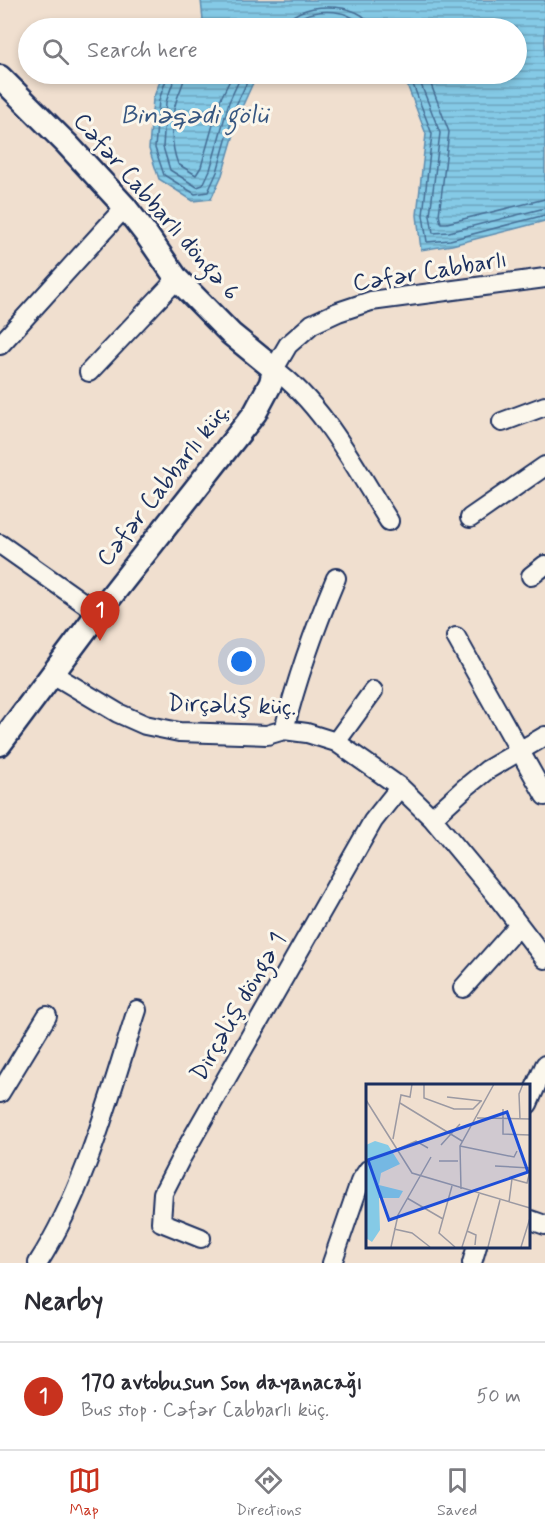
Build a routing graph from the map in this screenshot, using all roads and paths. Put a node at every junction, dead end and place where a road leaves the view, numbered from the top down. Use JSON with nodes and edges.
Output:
{"nodes":[{"id":1,"x":0,"y":77,"type":"edge"},
{"id":2,"x":125,"y":207,"type":"junction"},
{"id":3,"x":545,"y":278,"type":"edge"},
{"id":4,"x":177,"y":279,"type":"junction"},
{"id":5,"x":0,"y":345,"type":"edge"},
{"id":6,"x":274,"y":369,"type":"junction"},
{"id":7,"x":89,"y":372,"type":"dead end"},
{"id":8,"x":545,"y":406,"type":"edge"},
{"id":9,"x":502,"y":422,"type":"dead end"},
{"id":10,"x":545,"y":466,"type":"edge"},
{"id":11,"x":470,"y":518,"type":"dead end"},
{"id":12,"x":389,"y":521,"type":"dead end"},
{"id":13,"x":0,"y":544,"type":"edge"},
{"id":14,"x":336,"y":578,"type":"dead end"},
{"id":15,"x":98,"y":613,"type":"junction"},
{"id":16,"x":456,"y":637,"type":"dead end"},
{"id":17,"x":51,"y":674,"type":"junction"},
{"id":18,"x":374,"y":692,"type":"dead end"},
{"id":19,"x":284,"y":730,"type":"junction"},
{"id":20,"x":545,"y":736,"type":"edge"},
{"id":21,"x":336,"y":742,"type":"junction"},
{"id":22,"x":0,"y":744,"type":"edge"},
{"id":23,"x":520,"y":751,"type":"junction"},
{"id":24,"x":400,"y":787,"type":"junction"},
{"id":25,"x":545,"y":796,"type":"edge"},
{"id":26,"x":432,"y":818,"type":"junction"},
{"id":27,"x":519,"y":925,"type":"junction"},
{"id":28,"x":545,"y":959,"type":"edge"},
{"id":29,"x":463,"y":988,"type":"dead end"},
{"id":30,"x":137,"y":1010,"type":"dead end"},
{"id":31,"x":47,"y":1016,"type":"dead end"},
{"id":32,"x":545,"y":1065,"type":"edge"},
{"id":33,"x":0,"y":1094,"type":"edge"},
{"id":34,"x":530,"y":1099,"type":"edge"},
{"id":35,"x":366,"y":1173,"type":"edge"},
{"id":36,"x":530,"y":1220,"type":"edge"},
{"id":37,"x":545,"y":1225,"type":"edge"},
{"id":38,"x":201,"y":1239,"type":"dead end"},
{"id":39,"x":476,"y":1248,"type":"edge"},
{"id":40,"x":38,"y":1263,"type":"edge"},
{"id":41,"x":332,"y":1263,"type":"edge"},
{"id":42,"x":472,"y":1263,"type":"edge"}],
"edges":[{"from":1,"to":2,"type":"street","name":"Cəfər Cabbarlı döngə 6"},
{"from":2,"to":4,"type":"street","name":"Cəfər Cabbarlı döngə 6"},
{"from":2,"to":5,"type":"street"},
{"from":3,"to":6,"type":"street","name":"Cəfər Cabbarlı"},
{"from":4,"to":6,"type":"street","name":"Cəfər Cabbarlı döngə 6"},
{"from":4,"to":7,"type":"street"},
{"from":6,"to":12,"type":"street"},
{"from":6,"to":15,"type":"street","name":"Cəfər Cabbarlı küç."},
{"from":8,"to":9,"type":"street"},
{"from":10,"to":11,"type":"street"},
{"from":13,"to":15,"type":"street"},
{"from":14,"to":19,"type":"street"},
{"from":15,"to":17,"type":"street","name":"Cəfər Cabbarlı küç."},
{"from":16,"to":23,"type":"street"},
{"from":17,"to":19,"type":"street","name":"Dirçəliş küç."},
{"from":17,"to":22,"type":"street","name":"Cəfər Cabbarlı küç."},
{"from":18,"to":21,"type":"street"},
{"from":19,"to":21,"type":"street","name":"Dirçəliş küç."},
{"from":20,"to":23,"type":"street"},
{"from":21,"to":24,"type":"street","name":"Dirçəliş küç."},
{"from":23,"to":25,"type":"street"},
{"from":23,"to":26,"type":"street"},
{"from":24,"to":26,"type":"street","name":"Dirçəliş küç."},
{"from":24,"to":38,"type":"street","name":"Dirçəliş döngə 1"},
{"from":26,"to":27,"type":"street","name":"Dirçəliş küç."},
{"from":27,"to":28,"type":"street","name":"Dirçəliş küç."},
{"from":27,"to":29,"type":"street"},
{"from":30,"to":40,"type":"street"},
{"from":31,"to":33,"type":"street"},
{"from":32,"to":34,"type":"street"},
{"from":35,"to":41,"type":"street"},
{"from":36,"to":37,"type":"street"},
{"from":39,"to":42,"type":"street"}]}
